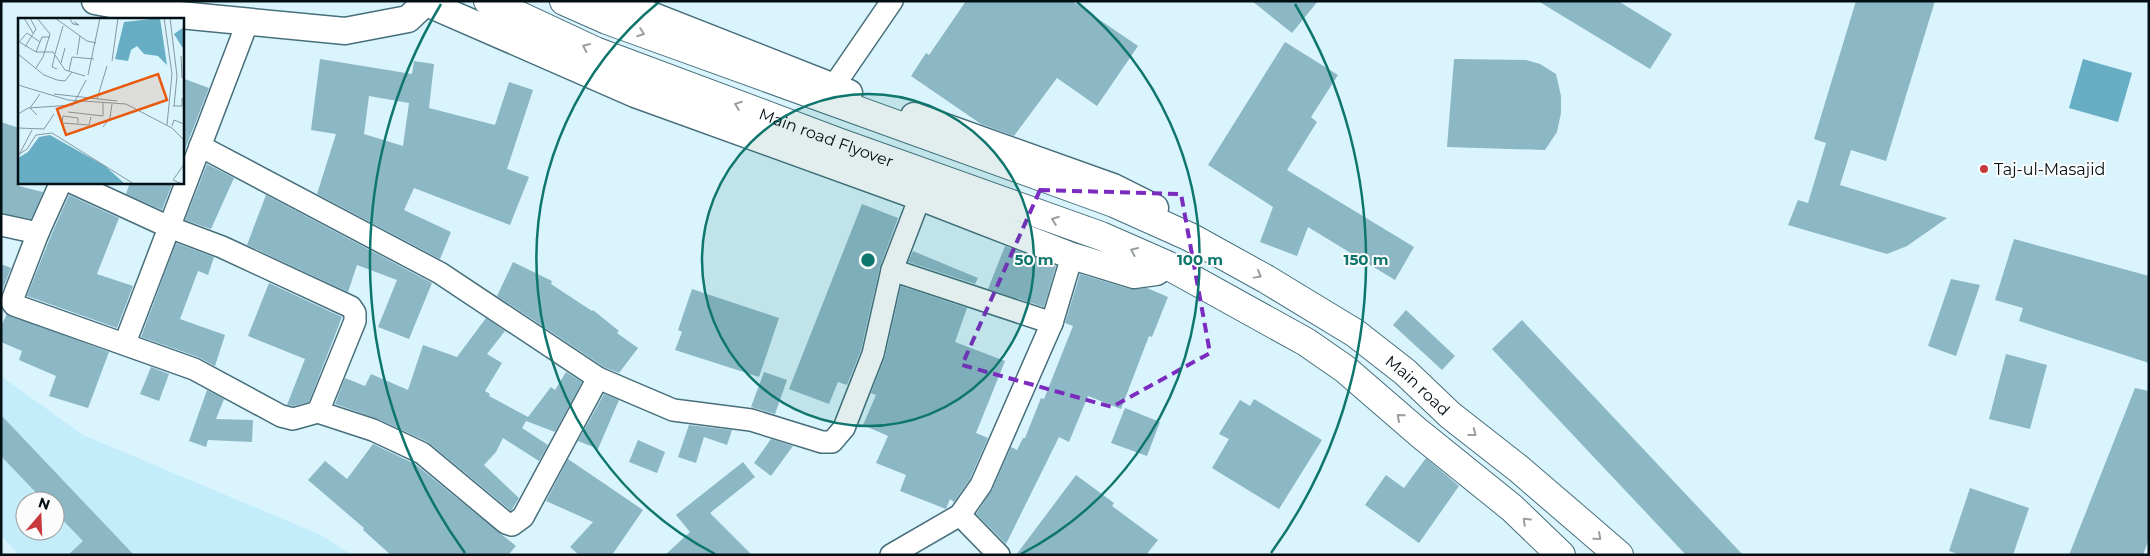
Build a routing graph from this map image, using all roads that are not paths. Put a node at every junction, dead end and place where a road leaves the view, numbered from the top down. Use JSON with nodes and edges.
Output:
{"nodes":[{"id":1,"x":95,"y":1,"type":"edge"},
{"id":2,"x":488,"y":1,"type":"edge"},
{"id":3,"x":564,"y":1,"type":"edge"},
{"id":4,"x":615,"y":1,"type":"edge"},
{"id":5,"x":892,"y":1,"type":"edge"},
{"id":6,"x":424,"y":2,"type":"edge"},
{"id":7,"x":248,"y":21,"type":"junction"},
{"id":8,"x":832,"y":87,"type":"junction"},
{"id":9,"x":200,"y":146,"type":"junction"},
{"id":10,"x":60,"y":184,"type":"edge"},
{"id":11,"x":75,"y":184,"type":"edge"},
{"id":12,"x":920,"y":197,"type":"junction"},
{"id":13,"x":1,"y":225,"type":"edge"},
{"id":14,"x":169,"y":227,"type":"junction"},
{"id":15,"x":38,"y":233,"type":"junction"},
{"id":16,"x":1200,"y":243,"type":"junction"},
{"id":17,"x":1072,"y":256,"type":"junction"},
{"id":18,"x":1167,"y":266,"type":"junction"},
{"id":19,"x":892,"y":270,"type":"junction"},
{"id":20,"x":1052,"y":323,"type":"junction"},
{"id":21,"x":125,"y":343,"type":"junction"},
{"id":22,"x":598,"y":378,"type":"junction"},
{"id":23,"x":318,"y":412,"type":"junction"},
{"id":24,"x":960,"y":514,"type":"junction"},
{"id":25,"x":891,"y":555,"type":"edge"},
{"id":26,"x":999,"y":555,"type":"edge"},
{"id":27,"x":1561,"y":555,"type":"edge"},
{"id":28,"x":1619,"y":555,"type":"edge"}],
"edges":[{"from":1,"to":7,"type":"street"},
{"from":18,"to":2,"type":"main road","name":"Main road Flyover","one_way":true},
{"from":3,"to":16,"type":"main road","one_way":true},
{"from":4,"to":8,"type":"street"},
{"from":5,"to":8,"type":"street"},
{"from":6,"to":7,"type":"street"},
{"from":6,"to":12,"type":"street"},
{"from":7,"to":9,"type":"street"},
{"from":8,"to":16,"type":"street"},
{"from":9,"to":14,"type":"street"},
{"from":9,"to":22,"type":"street"},
{"from":10,"to":15,"type":"street"},
{"from":11,"to":14,"type":"street"},
{"from":12,"to":17,"type":"street"},
{"from":12,"to":19,"type":"street"},
{"from":13,"to":15,"type":"street"},
{"from":14,"to":21,"type":"street"},
{"from":14,"to":23,"type":"street"},
{"from":15,"to":21,"type":"street"},
{"from":16,"to":28,"type":"main road","name":"Main road","one_way":true},
{"from":17,"to":18,"type":"street"},
{"from":17,"to":20,"type":"street"},
{"from":27,"to":18,"type":"main road","one_way":true},
{"from":19,"to":20,"type":"street"},
{"from":19,"to":22,"type":"street"},
{"from":20,"to":24,"type":"street"},
{"from":21,"to":23,"type":"street"},
{"from":22,"to":23,"type":"street"},
{"from":24,"to":25,"type":"street"},
{"from":24,"to":26,"type":"street"}]}
